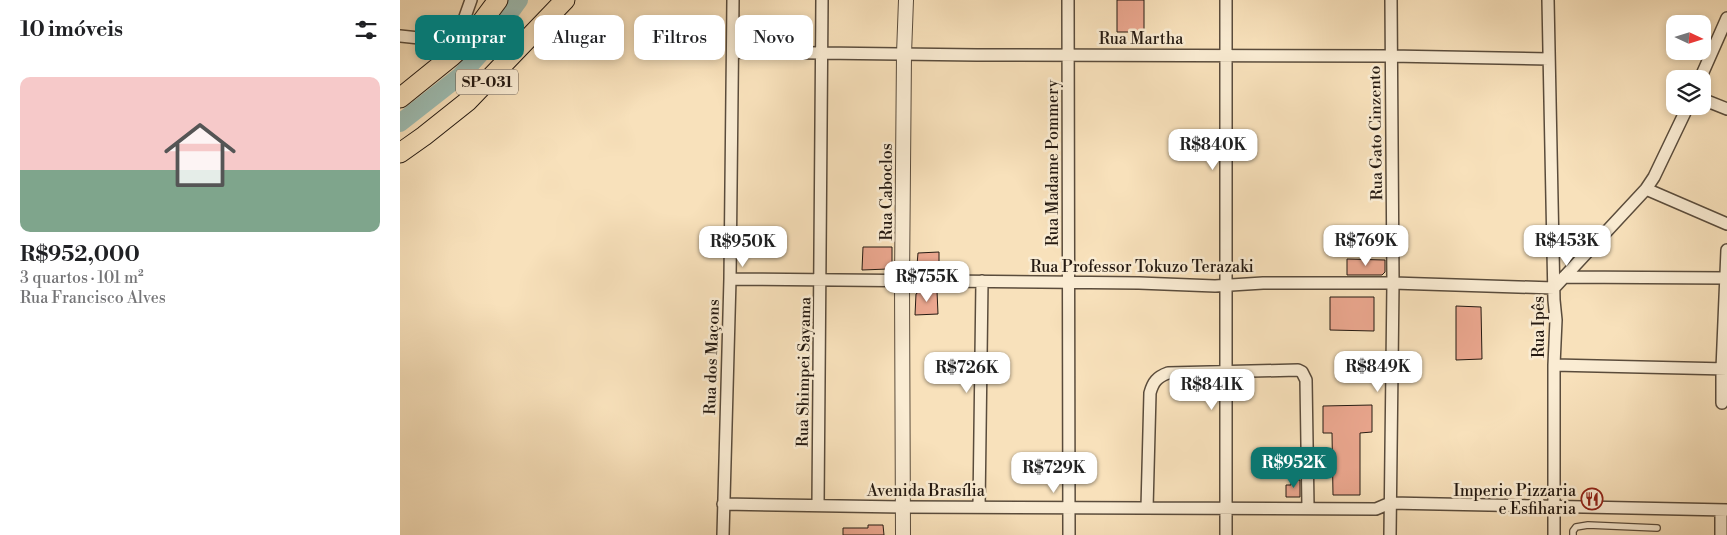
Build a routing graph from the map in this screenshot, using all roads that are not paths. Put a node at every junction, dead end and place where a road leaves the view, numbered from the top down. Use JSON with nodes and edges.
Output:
{"nodes":[{"id":1,"x":471,"y":0,"type":"edge"},
{"id":2,"x":498,"y":0,"type":"edge"},
{"id":3,"x":565,"y":0,"type":"edge"},
{"id":4,"x":733,"y":0,"type":"edge"},
{"id":5,"x":822,"y":0,"type":"edge"},
{"id":6,"x":906,"y":0,"type":"edge"},
{"id":7,"x":1068,"y":0,"type":"edge"},
{"id":8,"x":1226,"y":0,"type":"edge"},
{"id":9,"x":1391,"y":0,"type":"edge"},
{"id":10,"x":1548,"y":0,"type":"edge"},
{"id":11,"x":466,"y":15,"type":"edge"},
{"id":12,"x":484,"y":15,"type":"edge"},
{"id":13,"x":1727,"y":18,"type":"edge"},
{"id":14,"x":400,"y":36,"type":"edge"},
{"id":15,"x":415,"y":38,"type":"edge"},
{"id":16,"x":733,"y":52,"type":"junction"},
{"id":17,"x":822,"y":52,"type":"junction"},
{"id":18,"x":904,"y":54,"type":"junction"},
{"id":19,"x":1068,"y":54,"type":"junction"},
{"id":20,"x":1225,"y":55,"type":"junction"},
{"id":21,"x":1390,"y":56,"type":"junction"},
{"id":22,"x":1549,"y":59,"type":"junction"},
{"id":23,"x":447,"y":60,"type":"edge"},
{"id":24,"x":1704,"y":70,"type":"edge"},
{"id":25,"x":400,"y":98,"type":"edge"},
{"id":26,"x":1711,"y":103,"type":"edge"},
{"id":27,"x":1727,"y":109,"type":"edge"},
{"id":28,"x":1684,"y":115,"type":"edge"},
{"id":29,"x":400,"y":153,"type":"edge"},
{"id":30,"x":1646,"y":189,"type":"junction"},
{"id":31,"x":1727,"y":224,"type":"edge"},
{"id":32,"x":1727,"y":250,"type":"edge"},
{"id":33,"x":1564,"y":277,"type":"junction"},
{"id":34,"x":1725,"y":278,"type":"junction"},
{"id":35,"x":730,"y":279,"type":"junction"},
{"id":36,"x":820,"y":280,"type":"junction"},
{"id":37,"x":902,"y":281,"type":"junction"},
{"id":38,"x":982,"y":281,"type":"junction"},
{"id":39,"x":1068,"y":282,"type":"junction"},
{"id":40,"x":1394,"y":283,"type":"junction"},
{"id":41,"x":1226,"y":286,"type":"junction"},
{"id":42,"x":1554,"y":288,"type":"junction"},
{"id":43,"x":1554,"y":365,"type":"junction"},
{"id":44,"x":1724,"y":369,"type":"edge"},
{"id":45,"x":1225,"y":372,"type":"junction"},
{"id":46,"x":1722,"y":403,"type":"dead end"},
{"id":47,"x":1390,"y":503,"type":"junction"},
{"id":48,"x":724,"y":504,"type":"junction"},
{"id":49,"x":818,"y":505,"type":"junction"},
{"id":50,"x":1554,"y":506,"type":"junction"},
{"id":51,"x":902,"y":507,"type":"junction"},
{"id":52,"x":979,"y":507,"type":"junction"},
{"id":53,"x":1069,"y":507,"type":"junction"},
{"id":54,"x":1147,"y":508,"type":"junction"},
{"id":55,"x":1226,"y":508,"type":"junction"},
{"id":56,"x":1308,"y":508,"type":"junction"},
{"id":57,"x":1724,"y":510,"type":"edge"},
{"id":58,"x":1657,"y":528,"type":"dead end"},
{"id":59,"x":723,"y":535,"type":"edge"},
{"id":60,"x":903,"y":535,"type":"edge"},
{"id":61,"x":1070,"y":535,"type":"edge"},
{"id":62,"x":1226,"y":535,"type":"edge"},
{"id":63,"x":1390,"y":535,"type":"edge"},
{"id":64,"x":1554,"y":535,"type":"edge"},
{"id":65,"x":1574,"y":535,"type":"edge"},
{"id":66,"x":1720,"y":535,"type":"edge"}],
"edges":[{"from":1,"to":11,"type":"street"},
{"from":2,"to":12,"type":"highway","number":"SP-031"},
{"from":3,"to":29,"type":"highway","number":"SP-031"},
{"from":4,"to":16,"type":"street","name":"Rua dos Maçons"},
{"from":5,"to":17,"type":"street","name":"Rua Shimpei Sayama"},
{"from":6,"to":18,"type":"street","name":"Rua Caboclos"},
{"from":7,"to":19,"type":"street","name":"Rua Madame Pommery"},
{"from":8,"to":20,"type":"street"},
{"from":9,"to":21,"type":"street","name":"Rua Gato Cinzento"},
{"from":10,"to":22,"type":"street","name":"Rua Ipês"},
{"from":13,"to":24,"type":"street"},
{"from":14,"to":15,"type":"street"},
{"from":16,"to":17,"type":"street","name":"Rua Martha"},
{"from":16,"to":35,"type":"street","name":"Rua dos Maçons"},
{"from":17,"to":18,"type":"street","name":"Rua Martha"},
{"from":17,"to":36,"type":"street","name":"Rua Shimpei Sayama"},
{"from":18,"to":19,"type":"street","name":"Rua Martha"},
{"from":18,"to":37,"type":"street","name":"Rua Caboclos"},
{"from":19,"to":20,"type":"street","name":"Rua Martha"},
{"from":19,"to":39,"type":"street","name":"Rua Madame Pommery"},
{"from":20,"to":21,"type":"street","name":"Rua Martha"},
{"from":20,"to":41,"type":"street"},
{"from":21,"to":22,"type":"street","name":"Rua Martha"},
{"from":21,"to":40,"type":"street","name":"Rua Gato Cinzento"},
{"from":22,"to":42,"type":"street","name":"Rua Ipês"},
{"from":23,"to":25,"type":"highway","number":"SP-031"},
{"from":26,"to":27,"type":"street"},
{"from":28,"to":30,"type":"street"},
{"from":30,"to":31,"type":"street"},
{"from":30,"to":33,"type":"street"},
{"from":32,"to":34,"type":"street"},
{"from":33,"to":34,"type":"street"},
{"from":33,"to":42,"type":"street"},
{"from":34,"to":44,"type":"street"},
{"from":35,"to":36,"type":"street","name":"Rua Professor Tokuzo Terazaki"},
{"from":35,"to":48,"type":"street","name":"Rua dos Maçons"},
{"from":36,"to":37,"type":"street","name":"Rua Professor Tokuzo Terazaki"},
{"from":36,"to":49,"type":"street","name":"Rua Shimpei Sayama"},
{"from":37,"to":38,"type":"street","name":"Rua Professor Tokuzo Terazaki"},
{"from":37,"to":51,"type":"street","name":"Rua Caboclos"},
{"from":38,"to":39,"type":"street","name":"Rua Professor Tokuzo Terazaki"},
{"from":38,"to":52,"type":"street"},
{"from":39,"to":41,"type":"street","name":"Rua Professor Tokuzo Terazaki"},
{"from":39,"to":53,"type":"street","name":"Rua Madame Pommery"},
{"from":40,"to":41,"type":"street","name":"Rua Professor Tokuzo Terazaki"},
{"from":40,"to":42,"type":"street","name":"Rua Professor Tokuzo Terazaki"},
{"from":40,"to":47,"type":"street","name":"Rua Gato Cinzento"},
{"from":41,"to":45,"type":"street"},
{"from":42,"to":43,"type":"street","name":"Rua Ipês"},
{"from":43,"to":44,"type":"street"},
{"from":43,"to":50,"type":"street","name":"Rua Ipês"},
{"from":44,"to":46,"type":"street"},
{"from":45,"to":54,"type":"street"},
{"from":45,"to":55,"type":"street"},
{"from":45,"to":56,"type":"street"},
{"from":47,"to":50,"type":"street","name":"Avenida Brasília"},
{"from":47,"to":56,"type":"street","name":"Avenida Brasília"},
{"from":47,"to":63,"type":"street","name":"Rua Gato Cinzento"},
{"from":48,"to":49,"type":"street","name":"Avenida Brasília"},
{"from":48,"to":59,"type":"street","name":"Rua dos Maçons"},
{"from":49,"to":51,"type":"street","name":"Avenida Brasília"},
{"from":50,"to":57,"type":"street","name":"Avenida Brasília"},
{"from":50,"to":64,"type":"street","name":"Rua Ipês"},
{"from":51,"to":52,"type":"street","name":"Avenida Brasília"},
{"from":51,"to":60,"type":"street","name":"Rua Caboclos"},
{"from":52,"to":53,"type":"street","name":"Avenida Brasília"},
{"from":53,"to":54,"type":"street","name":"Avenida Brasília"},
{"from":53,"to":61,"type":"street","name":"Rua Madame Pommery"},
{"from":54,"to":55,"type":"street","name":"Avenida Brasília"},
{"from":55,"to":56,"type":"street","name":"Avenida Brasília"},
{"from":55,"to":62,"type":"street"},
{"from":57,"to":66,"type":"street"},
{"from":58,"to":65,"type":"lane"}]}
